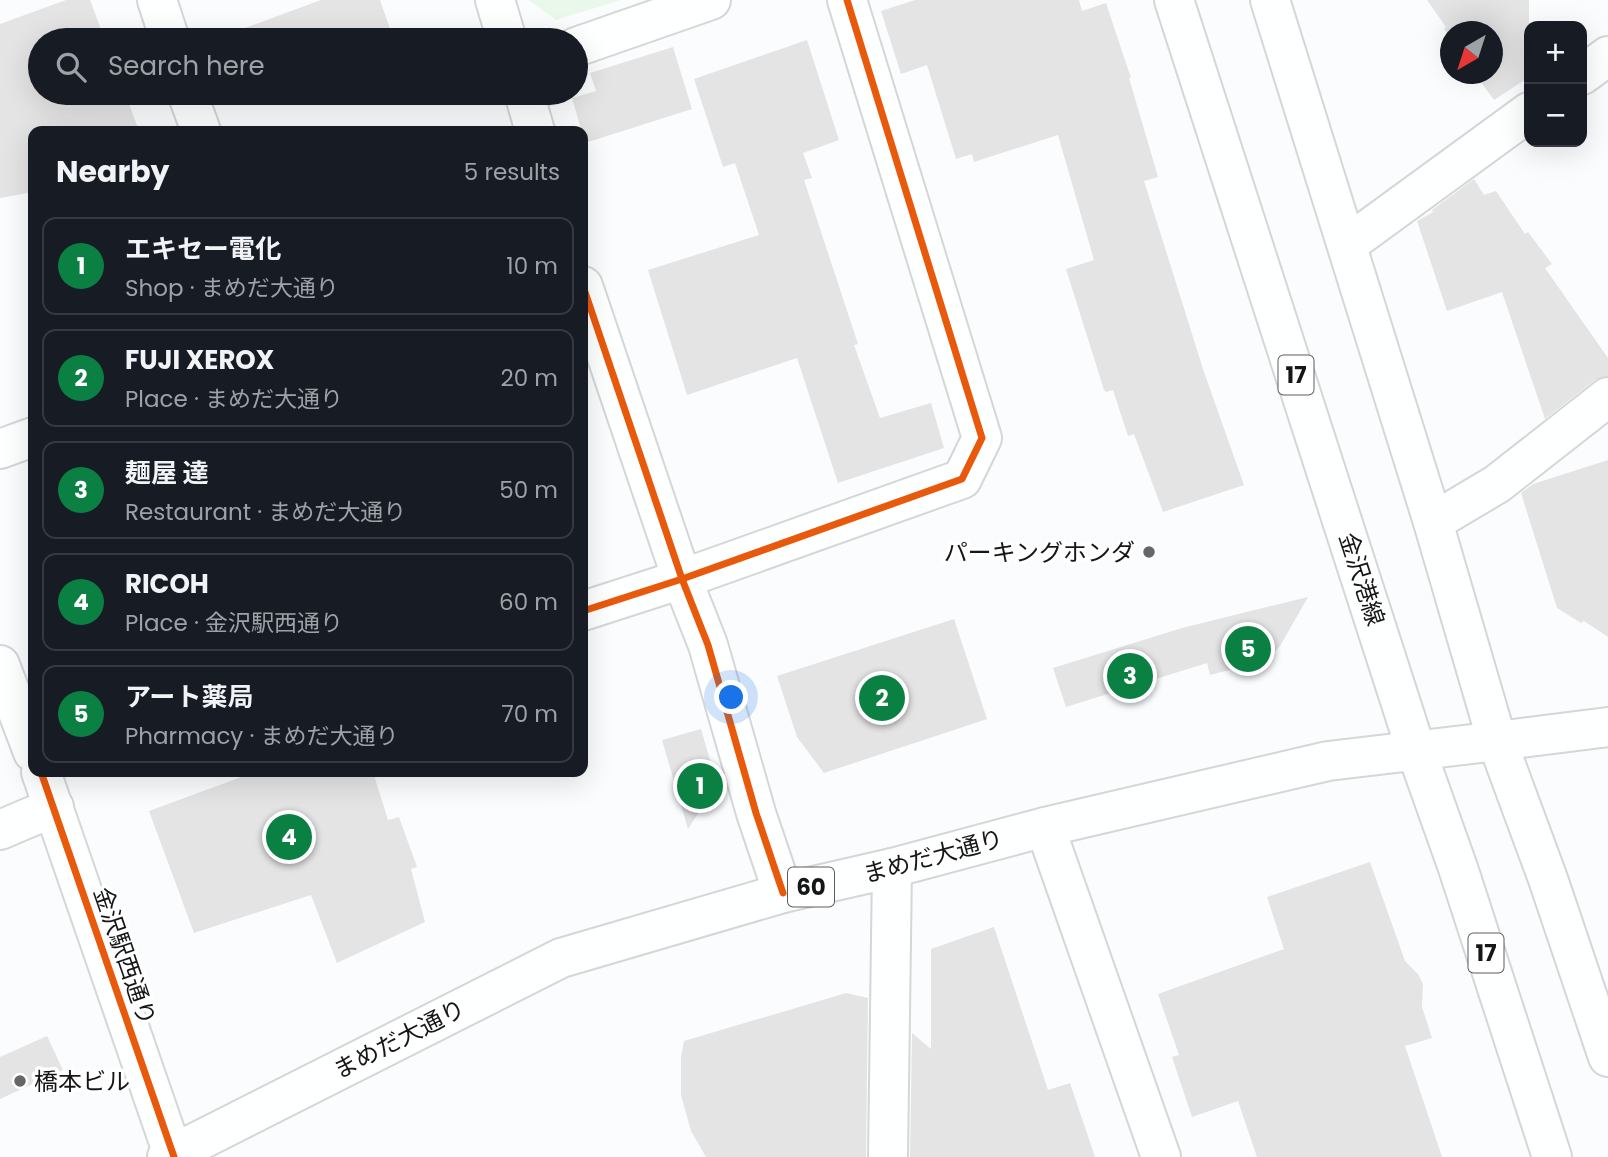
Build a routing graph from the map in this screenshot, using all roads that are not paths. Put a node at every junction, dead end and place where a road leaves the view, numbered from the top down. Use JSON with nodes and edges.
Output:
{"nodes":[{"id":1,"x":157,"y":0,"type":"edge"},
{"id":2,"x":495,"y":0,"type":"edge"},
{"id":3,"x":711,"y":0,"type":"edge"},
{"id":4,"x":847,"y":0,"type":"edge"},
{"id":5,"x":1174,"y":0,"type":"edge"},
{"id":6,"x":1270,"y":0,"type":"edge"},
{"id":7,"x":166,"y":28,"type":"edge"},
{"id":8,"x":503,"y":28,"type":"edge"},
{"id":9,"x":588,"y":43,"type":"edge"},
{"id":10,"x":1608,"y":56,"type":"edge"},
{"id":11,"x":1587,"y":71,"type":"edge"},
{"id":12,"x":191,"y":105,"type":"edge"},
{"id":13,"x":527,"y":105,"type":"edge"},
{"id":14,"x":1524,"y":116,"type":"edge"},
{"id":15,"x":199,"y":126,"type":"edge"},
{"id":16,"x":534,"y":126,"type":"edge"},
{"id":17,"x":1348,"y":244,"type":"junction"},
{"id":18,"x":588,"y":301,"type":"edge"},
{"id":19,"x":1608,"y":397,"type":"edge"},
{"id":20,"x":28,"y":439,"type":"edge"},
{"id":21,"x":0,"y":449,"type":"edge"},
{"id":22,"x":1433,"y":522,"type":"junction"},
{"id":23,"x":682,"y":579,"type":"junction"},
{"id":24,"x":588,"y":609,"type":"edge"},
{"id":25,"x":0,"y":665,"type":"edge"},
{"id":26,"x":1608,"y":727,"type":"edge"},
{"id":27,"x":28,"y":739,"type":"edge"},
{"id":28,"x":1497,"y":741,"type":"junction"},
{"id":29,"x":1416,"y":750,"type":"junction"},
{"id":30,"x":43,"y":777,"type":"edge"},
{"id":31,"x":54,"y":807,"type":"junction"},
{"id":32,"x":1045,"y":827,"type":"junction"},
{"id":33,"x":0,"y":830,"type":"edge"},
{"id":34,"x":892,"y":868,"type":"junction"},
{"id":35,"x":783,"y":893,"type":"junction"},
{"id":36,"x":1608,"y":1057,"type":"edge"},
{"id":37,"x":171,"y":1155,"type":"edge"},
{"id":38,"x":888,"y":1157,"type":"edge"},
{"id":39,"x":1161,"y":1157,"type":"edge"},
{"id":40,"x":1552,"y":1157,"type":"edge"}],
"edges":[{"from":1,"to":7,"type":"main road"},
{"from":2,"to":8,"type":"main road"},
{"from":3,"to":9,"type":"main road"},
{"from":4,"to":23,"type":"main road"},
{"from":5,"to":29,"type":"main road","name":"金沢港線","number":"17"},
{"from":6,"to":17,"type":"main road"},
{"from":10,"to":11,"type":"main road"},
{"from":12,"to":15,"type":"main road"},
{"from":13,"to":16,"type":"main road"},
{"from":14,"to":17,"type":"main road"},
{"from":17,"to":22,"type":"main road"},
{"from":18,"to":23,"type":"main road"},
{"from":19,"to":22,"type":"main road"},
{"from":20,"to":21,"type":"main road"},
{"from":22,"to":28,"type":"main road"},
{"from":23,"to":24,"type":"main road"},
{"from":23,"to":35,"type":"main road"},
{"from":25,"to":27,"type":"main road"},
{"from":26,"to":28,"type":"main road","name":"まめだ大通り"},
{"from":28,"to":29,"type":"main road","name":"まめだ大通り","number":"60"},
{"from":28,"to":36,"type":"main road"},
{"from":29,"to":32,"type":"main road","name":"まめだ大通り","number":"60"},
{"from":29,"to":40,"type":"main road","name":"金沢港線","number":"17"},
{"from":30,"to":31,"type":"main road","name":"金沢駅西通り"},
{"from":31,"to":33,"type":"main road"},
{"from":31,"to":37,"type":"main road","name":"金沢駅西通り"},
{"from":32,"to":34,"type":"main road","name":"まめだ大通り","number":"60"},
{"from":32,"to":39,"type":"main road"},
{"from":34,"to":35,"type":"main road","name":"まめだ大通り","number":"60"},
{"from":34,"to":38,"type":"main road"},
{"from":35,"to":37,"type":"main road","name":"まめだ大通り","number":"60"}]}
